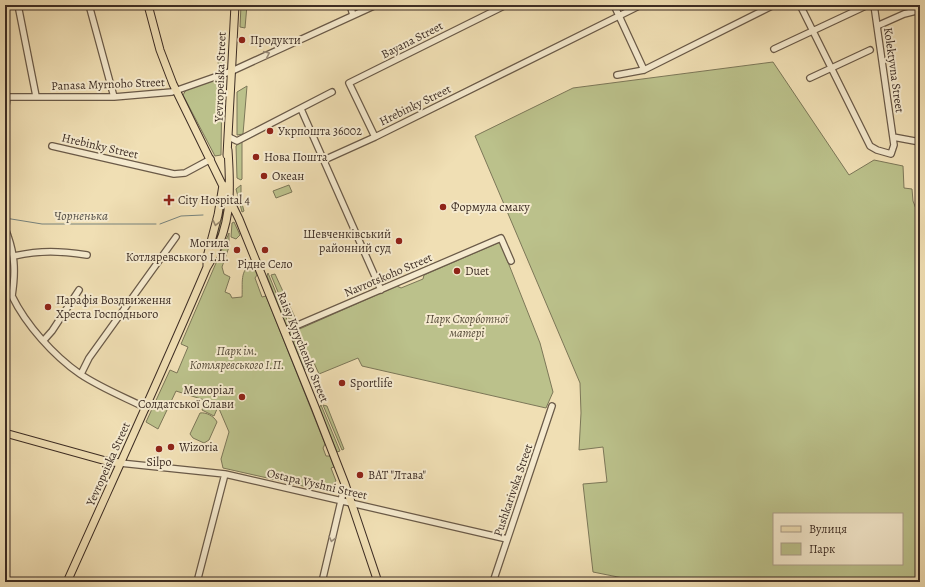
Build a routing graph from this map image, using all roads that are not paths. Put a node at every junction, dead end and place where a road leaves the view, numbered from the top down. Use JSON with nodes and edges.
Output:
{"nodes":[{"id":1,"x":18,"y":5,"type":"edge"},
{"id":2,"x":89,"y":5,"type":"edge"},
{"id":3,"x":148,"y":5,"type":"edge"},
{"id":4,"x":235,"y":5,"type":"edge"},
{"id":5,"x":350,"y":5,"type":"edge"},
{"id":6,"x":376,"y":5,"type":"edge"},
{"id":7,"x":506,"y":5,"type":"edge"},
{"id":8,"x":614,"y":5,"type":"edge"},
{"id":9,"x":641,"y":5,"type":"edge"},
{"id":10,"x":774,"y":5,"type":"edge"},
{"id":11,"x":800,"y":5,"type":"edge"},
{"id":12,"x":868,"y":5,"type":"edge"},
{"id":13,"x":874,"y":5,"type":"edge"},
{"id":14,"x":920,"y":10,"type":"edge"},
{"id":15,"x":353,"y":15,"type":"junction"},
{"id":16,"x":619,"y":16,"type":"junction"},
{"id":17,"x":877,"y":26,"type":"junction"},
{"id":18,"x":813,"y":31,"type":"junction"},
{"id":19,"x":774,"y":49,"type":"dead end"},
{"id":20,"x":870,"y":50,"type":"dead end"},
{"id":21,"x":832,"y":68,"type":"junction"},
{"id":22,"x":644,"y":70,"type":"junction"},
{"id":23,"x":232,"y":71,"type":"junction"},
{"id":24,"x":616,"y":75,"type":"dead end"},
{"id":25,"x":810,"y":78,"type":"dead end"},
{"id":26,"x":177,"y":91,"type":"junction"},
{"id":27,"x":332,"y":92,"type":"dead end"},
{"id":28,"x":36,"y":96,"type":"junction"},
{"id":29,"x":6,"y":97,"type":"edge"},
{"id":30,"x":114,"y":97,"type":"junction"},
{"id":31,"x":301,"y":109,"type":"junction"},
{"id":32,"x":5,"y":114,"type":"edge"},
{"id":33,"x":229,"y":137,"type":"junction"},
{"id":34,"x":375,"y":137,"type":"junction"},
{"id":35,"x":893,"y":137,"type":"junction"},
{"id":36,"x":920,"y":142,"type":"edge"},
{"id":37,"x":52,"y":146,"type":"dead end"},
{"id":38,"x":228,"y":150,"type":"junction"},
{"id":39,"x":211,"y":159,"type":"junction"},
{"id":40,"x":324,"y":160,"type":"junction"},
{"id":41,"x":223,"y":184,"type":"junction"},
{"id":42,"x":230,"y":199,"type":"junction"},
{"id":43,"x":5,"y":228,"type":"edge"},
{"id":44,"x":176,"y":237,"type":"dead end"},
{"id":45,"x":87,"y":255,"type":"dead end"},
{"id":46,"x":14,"y":256,"type":"junction"},
{"id":47,"x":511,"y":261,"type":"dead end"},
{"id":48,"x":207,"y":267,"type":"junction"},
{"id":49,"x":79,"y":290,"type":"dead end"},
{"id":50,"x":381,"y":290,"type":"junction"},
{"id":51,"x":5,"y":295,"type":"edge"},
{"id":52,"x":12,"y":296,"type":"junction"},
{"id":53,"x":284,"y":331,"type":"junction"},
{"id":54,"x":44,"y":340,"type":"junction"},
{"id":55,"x":81,"y":374,"type":"junction"},
{"id":56,"x":552,"y":406,"type":"dead end"},
{"id":57,"x":146,"y":408,"type":"junction"},
{"id":58,"x":5,"y":433,"type":"edge"},
{"id":59,"x":120,"y":463,"type":"junction"},
{"id":60,"x":225,"y":474,"type":"junction"},
{"id":61,"x":345,"y":484,"type":"junction"},
{"id":62,"x":341,"y":501,"type":"junction"},
{"id":63,"x":351,"y":504,"type":"junction"},
{"id":64,"x":507,"y":539,"type":"junction"},
{"id":65,"x":67,"y":582,"type":"edge"},
{"id":66,"x":197,"y":582,"type":"edge"},
{"id":67,"x":322,"y":582,"type":"edge"},
{"id":68,"x":378,"y":582,"type":"edge"},
{"id":69,"x":493,"y":582,"type":"edge"}],
"edges":[{"from":1,"to":28,"type":"street"},
{"from":2,"to":30,"type":"street"},
{"from":3,"to":26,"type":"main road","name":"Raisy Kyrychenko Street"},
{"from":4,"to":23,"type":"main road","name":"Yevropeiska Street"},
{"from":5,"to":15,"type":"street"},
{"from":6,"to":15,"type":"street","name":"Panasa Myrnoho Street"},
{"from":7,"to":34,"type":"street","name":"Bayana Street"},
{"from":8,"to":16,"type":"street"},
{"from":9,"to":16,"type":"street","name":"Hrebinky Street"},
{"from":10,"to":22,"type":"street"},
{"from":11,"to":18,"type":"street"},
{"from":12,"to":18,"type":"street"},
{"from":13,"to":17,"type":"street","name":"Kolektyvna Street"},
{"from":14,"to":17,"type":"street"},
{"from":23,"to":15,"type":"street","name":"Panasa Myrnoho Street","one_way":true},
{"from":16,"to":22,"type":"street"},
{"from":16,"to":34,"type":"street","name":"Hrebinky Street"},
{"from":17,"to":35,"type":"street","name":"Kolektyvna Street"},
{"from":18,"to":19,"type":"street"},
{"from":18,"to":21,"type":"street"},
{"from":20,"to":21,"type":"street"},
{"from":21,"to":25,"type":"street"},
{"from":21,"to":35,"type":"street"},
{"from":22,"to":24,"type":"street"},
{"from":23,"to":26,"type":"street","name":"Panasa Myrnoho Street"},
{"from":23,"to":33,"type":"main road","name":"Yevropeiska Street"},
{"from":26,"to":30,"type":"street","name":"Panasa Myrnoho Street"},
{"from":26,"to":39,"type":"main road","name":"Raisy Kyrychenko Street"},
{"from":27,"to":31,"type":"street"},
{"from":28,"to":29,"type":"street","name":"Panasa Myrnoho Street"},
{"from":28,"to":30,"type":"street","name":"Panasa Myrnoho Street"},
{"from":29,"to":32,"type":"street"},
{"from":31,"to":33,"type":"street"},
{"from":31,"to":40,"type":"street"},
{"from":33,"to":38,"type":"main road","name":"Yevropeiska Street"},
{"from":34,"to":40,"type":"street","name":"Hrebinky Street"},
{"from":35,"to":36,"type":"street"},
{"from":37,"to":39,"type":"street","name":"Hrebinky Street"},
{"from":38,"to":41,"type":"main road","name":"Yevropeiska Street"},
{"from":38,"to":42,"type":"main road","name":"Yevropeiska Street"},
{"from":39,"to":41,"type":"main road","name":"Raisy Kyrychenko Street"},
{"from":40,"to":50,"type":"street"},
{"from":41,"to":42,"type":"main road","name":"Raisy Kyrychenko Street"},
{"from":41,"to":48,"type":"main road","name":"Yevropeiska Street","one_way":true},
{"from":42,"to":48,"type":"main road","name":"Yevropeiska Street"},
{"from":42,"to":53,"type":"main road","name":"Raisy Kyrychenko Street"},
{"from":43,"to":46,"type":"street"},
{"from":44,"to":55,"type":"street"},
{"from":45,"to":46,"type":"street"},
{"from":46,"to":52,"type":"street"},
{"from":47,"to":50,"type":"street","name":"Navrotskoho Street"},
{"from":48,"to":57,"type":"main road","name":"Yevropeiska Street"},
{"from":49,"to":54,"type":"street"},
{"from":50,"to":53,"type":"street","name":"Navrotskoho Street"},
{"from":51,"to":52,"type":"street"},
{"from":52,"to":54,"type":"street"},
{"from":53,"to":61,"type":"main road","name":"Raisy Kyrychenko Street"},
{"from":54,"to":55,"type":"street"},
{"from":55,"to":57,"type":"street"},
{"from":56,"to":64,"type":"street","name":"Pushkarivska Street"},
{"from":57,"to":59,"type":"main road","name":"Yevropeiska Street"},
{"from":58,"to":59,"type":"main road"},
{"from":59,"to":60,"type":"street","name":"Ostapa Vyshni Street"},
{"from":59,"to":65,"type":"main road","name":"Yevropeiska Street"},
{"from":60,"to":62,"type":"street","name":"Ostapa Vyshni Street"},
{"from":60,"to":66,"type":"street"},
{"from":61,"to":62,"type":"street"},
{"from":61,"to":63,"type":"main road","name":"Raisy Kyrychenko Street"},
{"from":62,"to":63,"type":"street","name":"Ostapa Vyshni Street"},
{"from":62,"to":67,"type":"street","one_way":true},
{"from":63,"to":64,"type":"street","name":"Ostapa Vyshni Street"},
{"from":63,"to":68,"type":"main road","name":"Raisy Kyrychenko Street"},
{"from":64,"to":69,"type":"street","name":"Pushkarivska Street"}]}
